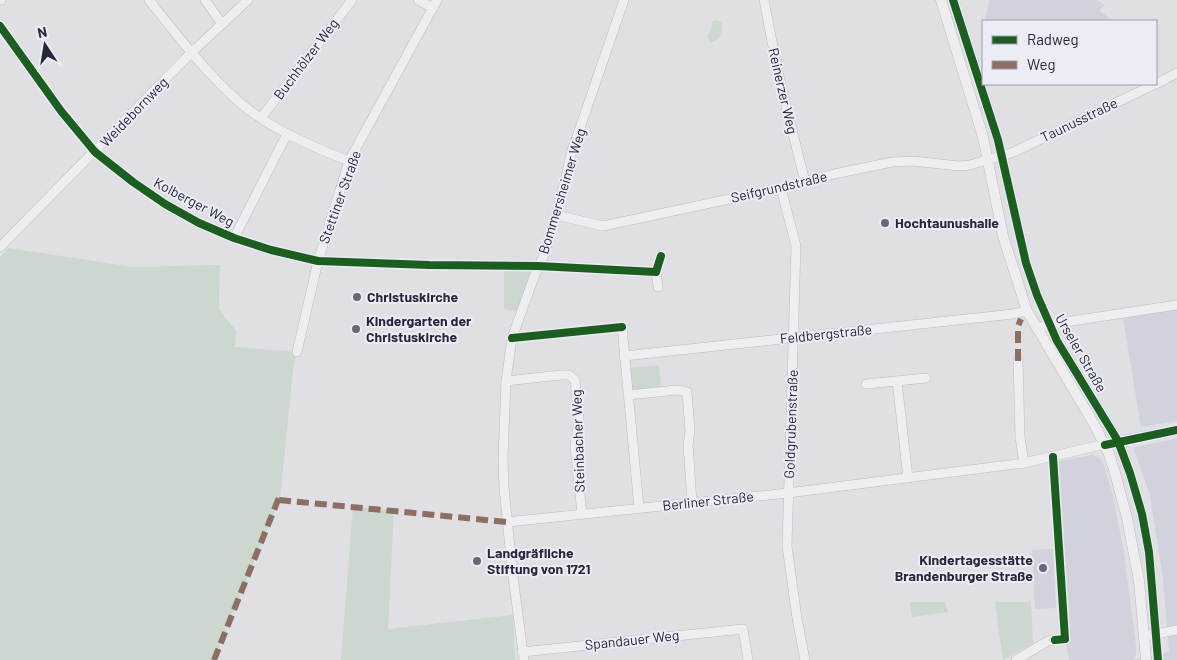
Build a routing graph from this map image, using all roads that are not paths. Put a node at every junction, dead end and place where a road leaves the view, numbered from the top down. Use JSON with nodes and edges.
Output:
{"nodes":[{"id":1,"x":149,"y":0,"type":"edge"},
{"id":2,"x":205,"y":0,"type":"edge"},
{"id":3,"x":248,"y":0,"type":"edge"},
{"id":4,"x":352,"y":0,"type":"edge"},
{"id":5,"x":418,"y":0,"type":"edge"},
{"id":6,"x":623,"y":0,"type":"edge"},
{"id":7,"x":764,"y":0,"type":"edge"},
{"id":8,"x":941,"y":0,"type":"edge"},
{"id":9,"x":953,"y":0,"type":"edge"},
{"id":10,"x":435,"y":4,"type":"edge"},
{"id":11,"x":222,"y":24,"type":"junction"},
{"id":12,"x":0,"y":26,"type":"edge"},
{"id":13,"x":192,"y":52,"type":"junction"},
{"id":14,"x":1177,"y":73,"type":"edge"},
{"id":15,"x":1157,"y":83,"type":"edge"},
{"id":16,"x":1154,"y":85,"type":"edge"},
{"id":17,"x":261,"y":118,"type":"junction"},
{"id":18,"x":288,"y":134,"type":"junction"},
{"id":19,"x":95,"y":152,"type":"junction"},
{"id":20,"x":1002,"y":156,"type":"junction"},
{"id":21,"x":988,"y":160,"type":"junction"},
{"id":22,"x":349,"y":161,"type":"junction"},
{"id":23,"x":805,"y":182,"type":"junction"},
{"id":24,"x":781,"y":188,"type":"junction"},
{"id":25,"x":556,"y":215,"type":"junction"},
{"id":26,"x":234,"y":238,"type":"junction"},
{"id":27,"x":0,"y":247,"type":"edge"},
{"id":28,"x":661,"y":256,"type":"dead end"},
{"id":29,"x":318,"y":261,"type":"junction"},
{"id":30,"x":538,"y":266,"type":"junction"},
{"id":31,"x":656,"y":272,"type":"junction"},
{"id":32,"x":658,"y":287,"type":"dead end"},
{"id":33,"x":1177,"y":305,"type":"edge"},
{"id":34,"x":1027,"y":311,"type":"junction"},
{"id":35,"x":1048,"y":324,"type":"junction"},
{"id":36,"x":622,"y":327,"type":"dead end"},
{"id":37,"x":1036,"y":328,"type":"junction"},
{"id":38,"x":794,"y":337,"type":"junction"},
{"id":39,"x":298,"y":352,"type":"dead end"},
{"id":40,"x":624,"y":356,"type":"junction"},
{"id":41,"x":1018,"y":361,"type":"dead end"},
{"id":42,"x":926,"y":378,"type":"dead end"},
{"id":43,"x":506,"y":381,"type":"junction"},
{"id":44,"x":897,"y":381,"type":"junction"},
{"id":45,"x":866,"y":384,"type":"dead end"},
{"id":46,"x":628,"y":395,"type":"junction"},
{"id":47,"x":1177,"y":430,"type":"edge"},
{"id":48,"x":1118,"y":441,"type":"junction"},
{"id":49,"x":1105,"y":445,"type":"junction"},
{"id":50,"x":1024,"y":463,"type":"junction"},
{"id":51,"x":908,"y":478,"type":"junction"},
{"id":52,"x":788,"y":494,"type":"junction"},
{"id":53,"x":692,"y":502,"type":"junction"},
{"id":54,"x":639,"y":508,"type":"junction"},
{"id":55,"x":582,"y":514,"type":"junction"},
{"id":56,"x":507,"y":522,"type":"junction"},
{"id":57,"x":1177,"y":630,"type":"edge"},
{"id":58,"x":1157,"y":634,"type":"junction"},
{"id":59,"x":1145,"y":636,"type":"junction"},
{"id":60,"x":1055,"y":640,"type":"dead end"},
{"id":61,"x":523,"y":656,"type":"edge"},
{"id":62,"x":748,"y":660,"type":"edge"},
{"id":63,"x":805,"y":660,"type":"edge"},
{"id":64,"x":1016,"y":660,"type":"edge"},
{"id":65,"x":1146,"y":660,"type":"edge"},
{"id":66,"x":1158,"y":660,"type":"edge"}],
"edges":[{"from":1,"to":13,"type":"street"},
{"from":2,"to":11,"type":"street"},
{"from":3,"to":11,"type":"street","name":"Weidebornweg"},
{"from":4,"to":17,"type":"street","name":"Buchhölzer Weg"},
{"from":5,"to":10,"type":"street"},
{"from":6,"to":25,"type":"street","name":"Bommersheimer Weg"},
{"from":7,"to":23,"type":"street","name":"Reinerzer Weg"},
{"from":8,"to":21,"type":"street","name":"Urseler Straße"},
{"from":9,"to":20,"type":"street","name":"Urseler Straße"},
{"from":10,"to":22,"type":"street","name":"Stettiner Straße"},
{"from":11,"to":13,"type":"street","name":"Weidebornweg"},
{"from":12,"to":19,"type":"street","name":"Kolberger Weg"},
{"from":13,"to":17,"type":"street"},
{"from":13,"to":19,"type":"street","name":"Weidebornweg"},
{"from":14,"to":15,"type":"street","name":"Taunusstraße"},
{"from":16,"to":20,"type":"street","name":"Taunusstraße"},
{"from":17,"to":18,"type":"street"},
{"from":18,"to":22,"type":"street"},
{"from":18,"to":26,"type":"street"},
{"from":19,"to":26,"type":"street","name":"Kolberger Weg"},
{"from":19,"to":27,"type":"street","name":"Weidebornweg"},
{"from":20,"to":21,"type":"street","name":"Seifgrundstraße"},
{"from":20,"to":35,"type":"street","name":"Urseler Straße"},
{"from":21,"to":23,"type":"street","name":"Seifgrundstraße"},
{"from":21,"to":34,"type":"street","name":"Urseler Straße"},
{"from":22,"to":29,"type":"street","name":"Stettiner Straße"},
{"from":23,"to":24,"type":"street","name":"Seifgrundstraße"},
{"from":24,"to":25,"type":"street","name":"Seifgrundstraße"},
{"from":24,"to":38,"type":"street","name":"Goldgrubenstraße"},
{"from":25,"to":30,"type":"street","name":"Bommersheimer Weg"},
{"from":26,"to":29,"type":"street","name":"Kolberger Weg"},
{"from":28,"to":31,"type":"street"},
{"from":29,"to":30,"type":"street","name":"Kolberger Weg"},
{"from":29,"to":39,"type":"street","name":"Stettiner Straße"},
{"from":30,"to":31,"type":"street","name":"Kolberger Weg"},
{"from":30,"to":43,"type":"street","name":"Bommersheimer Weg"},
{"from":31,"to":32,"type":"street"},
{"from":33,"to":35,"type":"street"},
{"from":34,"to":37,"type":"street","name":"Urseler Straße"},
{"from":34,"to":38,"type":"street","name":"Feldbergstraße"},
{"from":35,"to":37,"type":"street"},
{"from":35,"to":48,"type":"street","name":"Urseler Straße"},
{"from":36,"to":40,"type":"street"},
{"from":37,"to":49,"type":"street","name":"Urseler Straße"},
{"from":38,"to":40,"type":"street","name":"Feldbergstraße"},
{"from":38,"to":52,"type":"street","name":"Goldgrubenstraße"},
{"from":40,"to":46,"type":"street"},
{"from":41,"to":50,"type":"street"},
{"from":42,"to":44,"type":"street"},
{"from":43,"to":55,"type":"street","name":"Steinbacher Weg"},
{"from":43,"to":56,"type":"street","name":"Bommersheimer Weg"},
{"from":44,"to":45,"type":"street"},
{"from":44,"to":51,"type":"street"},
{"from":46,"to":53,"type":"street"},
{"from":46,"to":54,"type":"street"},
{"from":47,"to":48,"type":"street","name":"Berliner Straße"},
{"from":48,"to":49,"type":"street","name":"Berliner Straße"},
{"from":48,"to":58,"type":"street","name":"Urseler Straße"},
{"from":49,"to":50,"type":"street","name":"Berliner Straße"},
{"from":49,"to":59,"type":"street","name":"Urseler Straße"},
{"from":50,"to":51,"type":"street","name":"Berliner Straße"},
{"from":51,"to":52,"type":"street","name":"Berliner Straße"},
{"from":52,"to":53,"type":"street","name":"Berliner Straße"},
{"from":52,"to":63,"type":"street","name":"Goldgrubenstraße"},
{"from":53,"to":54,"type":"street","name":"Berliner Straße"},
{"from":54,"to":55,"type":"street","name":"Berliner Straße"},
{"from":55,"to":56,"type":"street","name":"Berliner Straße"},
{"from":56,"to":61,"type":"street","name":"Bommersheimer Weg"},
{"from":57,"to":58,"type":"street"},
{"from":58,"to":59,"type":"street"},
{"from":58,"to":66,"type":"street","name":"Urseler Straße"},
{"from":59,"to":65,"type":"street","name":"Urseler Straße"},
{"from":60,"to":64,"type":"street"},
{"from":61,"to":62,"type":"street","name":"Spandauer Weg"}]}
